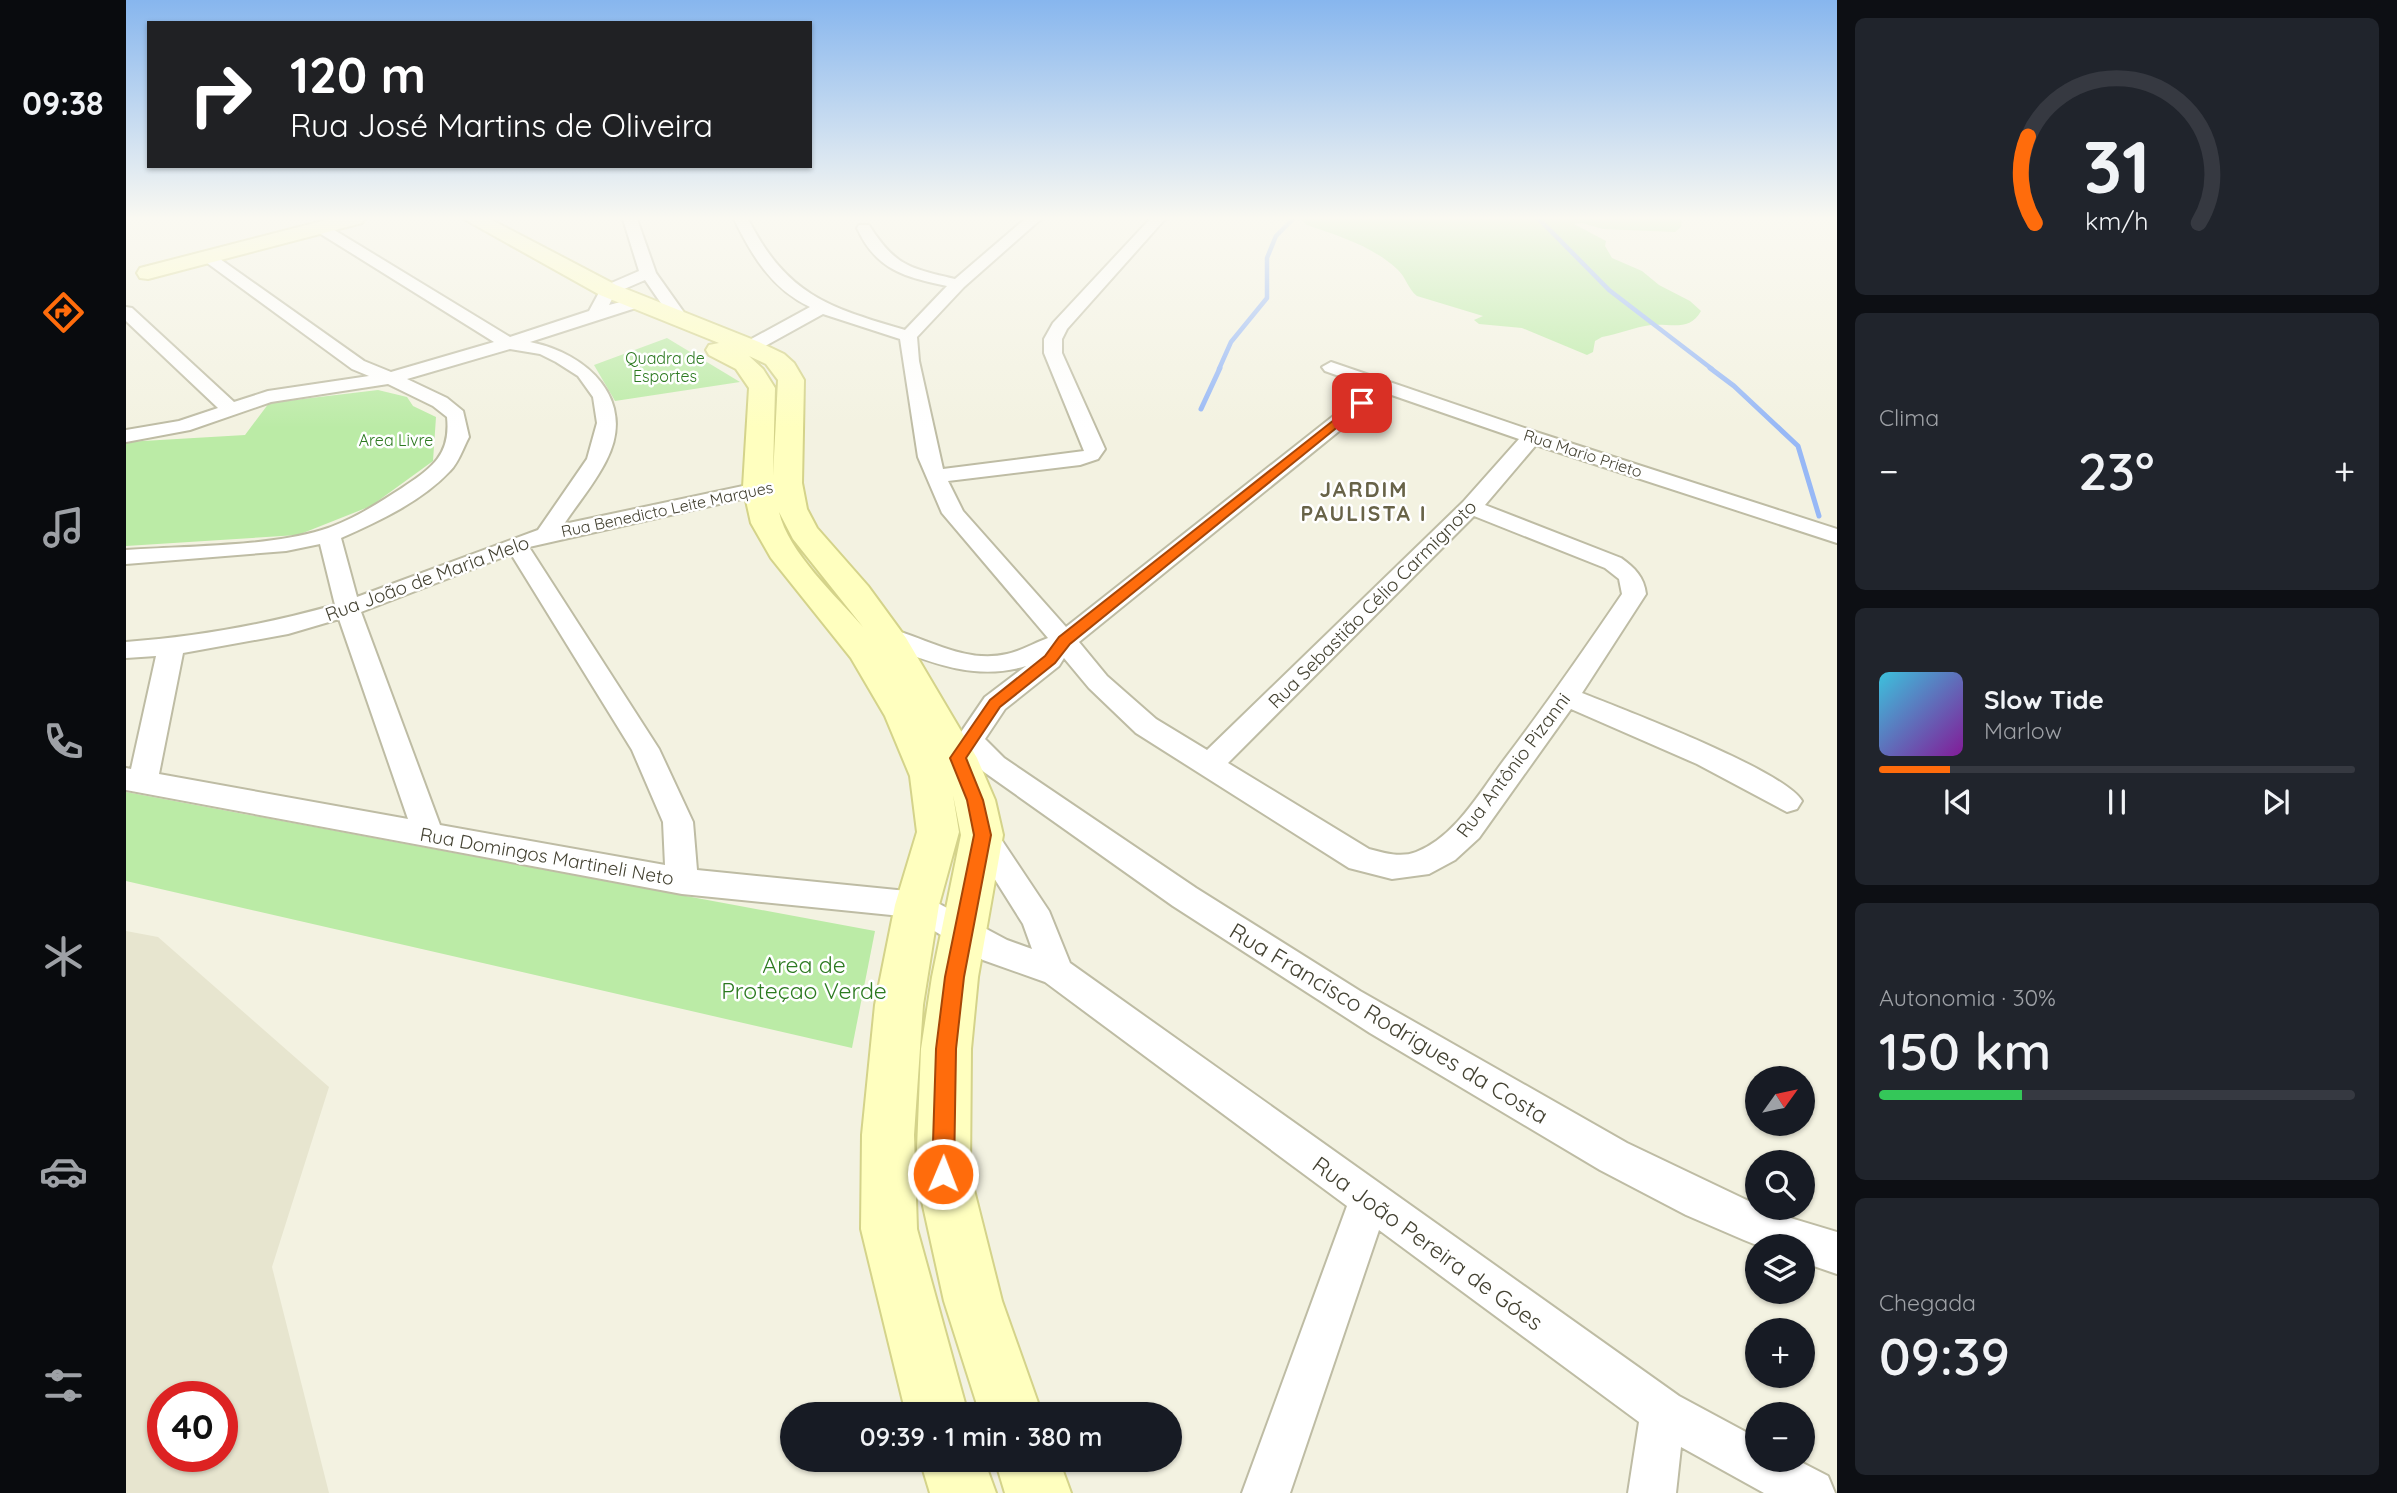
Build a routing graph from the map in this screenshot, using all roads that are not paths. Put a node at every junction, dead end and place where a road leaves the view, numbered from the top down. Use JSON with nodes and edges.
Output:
{"nodes":[{"id":1,"x":252,"y":289,"type":"edge"},
{"id":2,"x":424,"y":289,"type":"edge"},
{"id":3,"x":595,"y":289,"type":"edge"},
{"id":4,"x":599,"y":289,"type":"edge"},
{"id":5,"x":619,"y":289,"type":"edge"},
{"id":6,"x":790,"y":289,"type":"edge"},
{"id":7,"x":953,"y":289,"type":"edge"},
{"id":8,"x":1094,"y":289,"type":"edge"},
{"id":9,"x":617,"y":299,"type":"junction"},
{"id":10,"x":821,"y":308,"type":"junction"},
{"id":11,"x":126,"y":312,"type":"edge"},
{"id":12,"x":908,"y":335,"type":"junction"},
{"id":13,"x":508,"y":343,"type":"junction"},
{"id":14,"x":750,"y":346,"type":"junction"},
{"id":15,"x":1331,"y":367,"type":"dead end"},
{"id":16,"x":390,"y":378,"type":"junction"},
{"id":17,"x":1383,"y":386,"type":"junction"},
{"id":18,"x":229,"y":408,"type":"junction"},
{"id":19,"x":126,"y":436,"type":"edge"},
{"id":20,"x":1532,"y":437,"type":"junction"},
{"id":21,"x":935,"y":477,"type":"junction"},
{"id":22,"x":772,"y":485,"type":"junction"},
{"id":23,"x":1471,"y":508,"type":"junction"},
{"id":24,"x":546,"y":535,"type":"junction"},
{"id":25,"x":329,"y":536,"type":"junction"},
{"id":26,"x":1837,"y":536,"type":"edge"},
{"id":27,"x":516,"y":544,"type":"junction"},
{"id":28,"x":126,"y":557,"type":"edge"},
{"id":29,"x":348,"y":610,"type":"junction"},
{"id":30,"x":887,"y":636,"type":"junction"},
{"id":31,"x":1065,"y":640,"type":"junction"},
{"id":32,"x":171,"y":647,"type":"junction"},
{"id":33,"x":126,"y":650,"type":"edge"},
{"id":34,"x":1566,"y":697,"type":"junction"},
{"id":35,"x":964,"y":750,"type":"junction"},
{"id":36,"x":1208,"y":766,"type":"junction"},
{"id":37,"x":135,"y":781,"type":"edge"},
{"id":38,"x":1787,"y":801,"type":"dead end"},
{"id":39,"x":429,"y":835,"type":"junction"},
{"id":40,"x":982,"y":835,"type":"junction"},
{"id":41,"x":682,"y":881,"type":"junction"},
{"id":42,"x":917,"y":905,"type":"junction"},
{"id":43,"x":962,"y":934,"type":"junction"},
{"id":44,"x":1057,"y":972,"type":"junction"},
{"id":45,"x":1369,"y":1201,"type":"junction"},
{"id":46,"x":1837,"y":1253,"type":"edge"},
{"id":47,"x":934,"y":1402,"type":"edge"},
{"id":48,"x":1007,"y":1402,"type":"edge"},
{"id":49,"x":1663,"y":1412,"type":"junction"},
{"id":50,"x":956,"y":1472,"type":"edge"},
{"id":51,"x":1031,"y":1472,"type":"edge"},
{"id":52,"x":964,"y":1493,"type":"edge"},
{"id":53,"x":1038,"y":1493,"type":"edge"},
{"id":54,"x":1266,"y":1493,"type":"edge"},
{"id":55,"x":1652,"y":1493,"type":"edge"},
{"id":56,"x":1811,"y":1493,"type":"edge"}],
"edges":[{"from":1,"to":16,"type":"street"},
{"from":2,"to":13,"type":"street"},
{"from":3,"to":9,"type":"street"},
{"from":4,"to":9,"type":"street"},
{"from":5,"to":9,"type":"street"},
{"from":6,"to":10,"type":"street"},
{"from":7,"to":12,"type":"street"},
{"from":8,"to":21,"type":"street"},
{"from":9,"to":13,"type":"street"},
{"from":9,"to":14,"type":"street"},
{"from":9,"to":22,"type":"street"},
{"from":10,"to":12,"type":"street"},
{"from":10,"to":14,"type":"street"},
{"from":11,"to":18,"type":"street"},
{"from":12,"to":21,"type":"street","name":"Rua Antônio Pizanni"},
{"from":13,"to":16,"type":"street"},
{"from":13,"to":24,"type":"street","name":"Rua João de Maria Melo"},
{"from":14,"to":22,"type":"street"},
{"from":15,"to":17,"type":"street","name":"Rua Mario Prieto"},
{"from":16,"to":18,"type":"street"},
{"from":16,"to":25,"type":"street"},
{"from":17,"to":20,"type":"street","name":"Rua Mario Prieto"},
{"from":17,"to":31,"type":"street"},
{"from":18,"to":19,"type":"street"},
{"from":20,"to":23,"type":"street","name":"Rua Sebastião Célio Carmignoto"},
{"from":20,"to":26,"type":"street","name":"Rua Mario Prieto"},
{"from":21,"to":31,"type":"street","name":"Rua Antônio Pizanni"},
{"from":22,"to":24,"type":"street","name":"Rua Benedicto Leite Marques"},
{"from":22,"to":30,"type":"street"},
{"from":22,"to":42,"type":"street"},
{"from":23,"to":34,"type":"street","name":"Rua Antônio Pizanni"},
{"from":23,"to":36,"type":"street","name":"Rua Sebastião Célio Carmignoto"},
{"from":24,"to":27,"type":"street","name":"Rua João de Maria Melo"},
{"from":25,"to":28,"type":"street"},
{"from":25,"to":29,"type":"street"},
{"from":27,"to":29,"type":"street","name":"Rua João de Maria Melo"},
{"from":27,"to":41,"type":"street"},
{"from":29,"to":32,"type":"street","name":"Rua João de Maria Melo"},
{"from":29,"to":39,"type":"street"},
{"from":30,"to":31,"type":"street"},
{"from":30,"to":35,"type":"street"},
{"from":31,"to":35,"type":"street"},
{"from":31,"to":36,"type":"street","name":"Rua Antônio Pizanni"},
{"from":32,"to":33,"type":"street","name":"Rua João de Maria Melo"},
{"from":32,"to":37,"type":"street"},
{"from":34,"to":36,"type":"street","name":"Rua Antônio Pizanni"},
{"from":34,"to":38,"type":"street"},
{"from":35,"to":40,"type":"street"},
{"from":35,"to":46,"type":"street","name":"Rua Francisco Rodrigues da Costa"},
{"from":37,"to":39,"type":"street","name":"Rua Domingos Martineli Neto"},
{"from":39,"to":41,"type":"street","name":"Rua Domingos Martineli Neto"},
{"from":40,"to":43,"type":"street"},
{"from":40,"to":44,"type":"street"},
{"from":41,"to":42,"type":"street","name":"Rua Domingos Martineli Neto"},
{"from":42,"to":43,"type":"street","name":"Rua Domingos Martineli Neto"},
{"from":42,"to":47,"type":"street"},
{"from":43,"to":44,"type":"street","name":"Rua Domingos Martineli Neto"},
{"from":43,"to":48,"type":"street"},
{"from":44,"to":45,"type":"street","name":"Rua João Pereira de Góes"},
{"from":45,"to":49,"type":"street","name":"Rua João Pereira de Góes"},
{"from":45,"to":54,"type":"street"},
{"from":49,"to":55,"type":"street"},
{"from":49,"to":56,"type":"street","name":"Rua João Pereira de Góes"},
{"from":50,"to":52,"type":"street"},
{"from":51,"to":53,"type":"street"}]}
